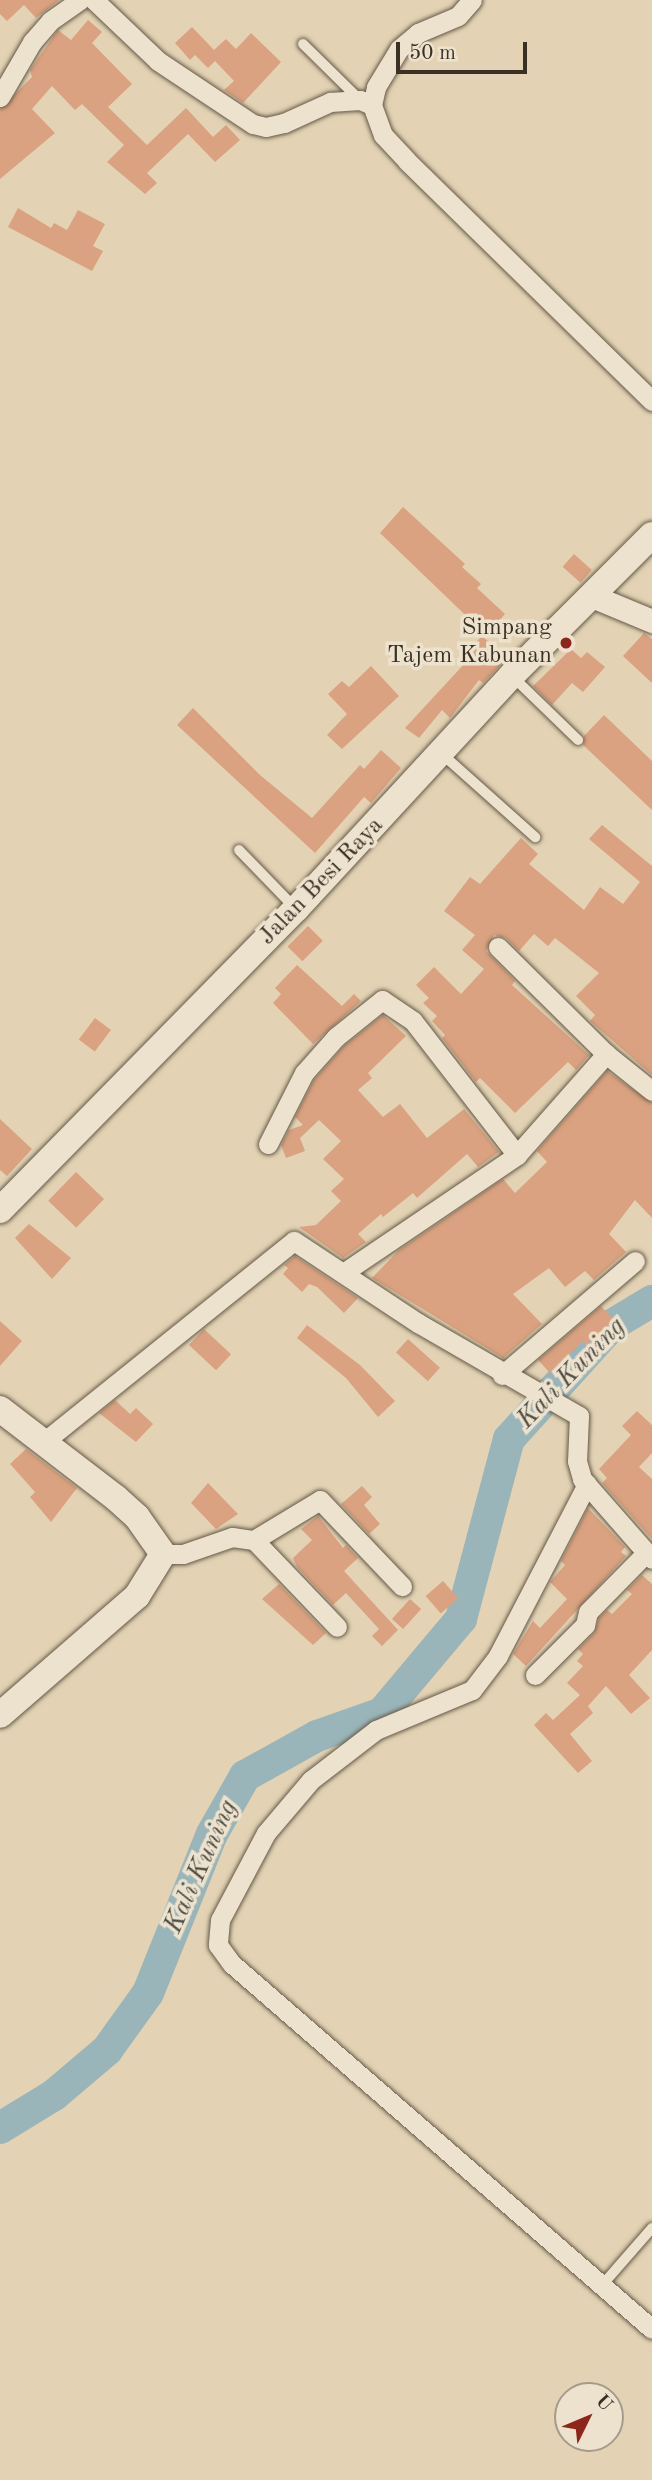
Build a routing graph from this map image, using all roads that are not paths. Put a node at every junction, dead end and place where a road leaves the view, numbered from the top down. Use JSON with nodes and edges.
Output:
{"nodes":[{"id":1,"x":80,"y":0,"type":"edge"},
{"id":2,"x":94,"y":0,"type":"edge"},
{"id":3,"x":472,"y":0,"type":"edge"},
{"id":4,"x":303,"y":44,"type":"dead end"},
{"id":5,"x":0,"y":97,"type":"edge"},
{"id":6,"x":366,"y":102,"type":"junction"},
{"id":7,"x":652,"y":401,"type":"edge"},
{"id":8,"x":652,"y":534,"type":"edge"},
{"id":9,"x":592,"y":596,"type":"junction"},
{"id":10,"x":652,"y":621,"type":"edge"},
{"id":11,"x":512,"y":676,"type":"junction"},
{"id":12,"x":578,"y":740,"type":"dead end"},
{"id":13,"x":442,"y":753,"type":"junction"},
{"id":14,"x":535,"y":837,"type":"dead end"},
{"id":15,"x":239,"y":850,"type":"dead end"},
{"id":16,"x":296,"y":909,"type":"junction"},
{"id":17,"x":498,"y":947,"type":"dead end"},
{"id":18,"x":606,"y":1054,"type":"junction"},
{"id":19,"x":652,"y":1091,"type":"edge"},
{"id":20,"x":268,"y":1144,"type":"dead end"},
{"id":21,"x":517,"y":1155,"type":"junction"},
{"id":22,"x":2,"y":1203,"type":"edge"},
{"id":23,"x":635,"y":1261,"type":"dead end"},
{"id":24,"x":343,"y":1273,"type":"junction"},
{"id":25,"x":510,"y":1378,"type":"junction"},
{"id":26,"x":0,"y":1409,"type":"edge"},
{"id":27,"x":45,"y":1441,"type":"junction"},
{"id":28,"x":587,"y":1484,"type":"junction"},
{"id":29,"x":254,"y":1540,"type":"junction"},
{"id":30,"x":163,"y":1554,"type":"junction"},
{"id":31,"x":649,"y":1556,"type":"edge"},
{"id":32,"x":402,"y":1586,"type":"dead end"},
{"id":33,"x":337,"y":1627,"type":"dead end"},
{"id":34,"x":535,"y":1675,"type":"dead end"},
{"id":35,"x":0,"y":1715,"type":"edge"},
{"id":36,"x":652,"y":2228,"type":"edge"},
{"id":37,"x":604,"y":2283,"type":"junction"},
{"id":38,"x":652,"y":2329,"type":"edge"}],
"edges":[{"from":1,"to":5,"type":"street"},
{"from":2,"to":6,"type":"street"},
{"from":3,"to":6,"type":"street"},
{"from":4,"to":6,"type":"lane"},
{"from":6,"to":7,"type":"street"},
{"from":8,"to":9,"type":"main road","name":"Jalan Besi Raya"},
{"from":9,"to":10,"type":"street"},
{"from":9,"to":11,"type":"main road","name":"Jalan Besi Raya"},
{"from":11,"to":12,"type":"lane"},
{"from":11,"to":13,"type":"main road","name":"Jalan Besi Raya"},
{"from":13,"to":14,"type":"lane"},
{"from":13,"to":16,"type":"main road","name":"Jalan Besi Raya"},
{"from":15,"to":16,"type":"lane"},
{"from":16,"to":22,"type":"main road","name":"Jalan Besi Raya"},
{"from":17,"to":18,"type":"street"},
{"from":18,"to":19,"type":"street"},
{"from":18,"to":21,"type":"street"},
{"from":20,"to":21,"type":"street"},
{"from":21,"to":24,"type":"street"},
{"from":23,"to":25,"type":"street"},
{"from":24,"to":25,"type":"street"},
{"from":24,"to":27,"type":"street"},
{"from":25,"to":28,"type":"street"},
{"from":26,"to":27,"type":"main road"},
{"from":27,"to":30,"type":"main road"},
{"from":28,"to":31,"type":"street"},
{"from":28,"to":37,"type":"street"},
{"from":29,"to":30,"type":"street"},
{"from":29,"to":32,"type":"street"},
{"from":29,"to":33,"type":"street"},
{"from":30,"to":35,"type":"main road"},
{"from":31,"to":34,"type":"street"},
{"from":36,"to":37,"type":"lane"},
{"from":37,"to":38,"type":"street"}]}
